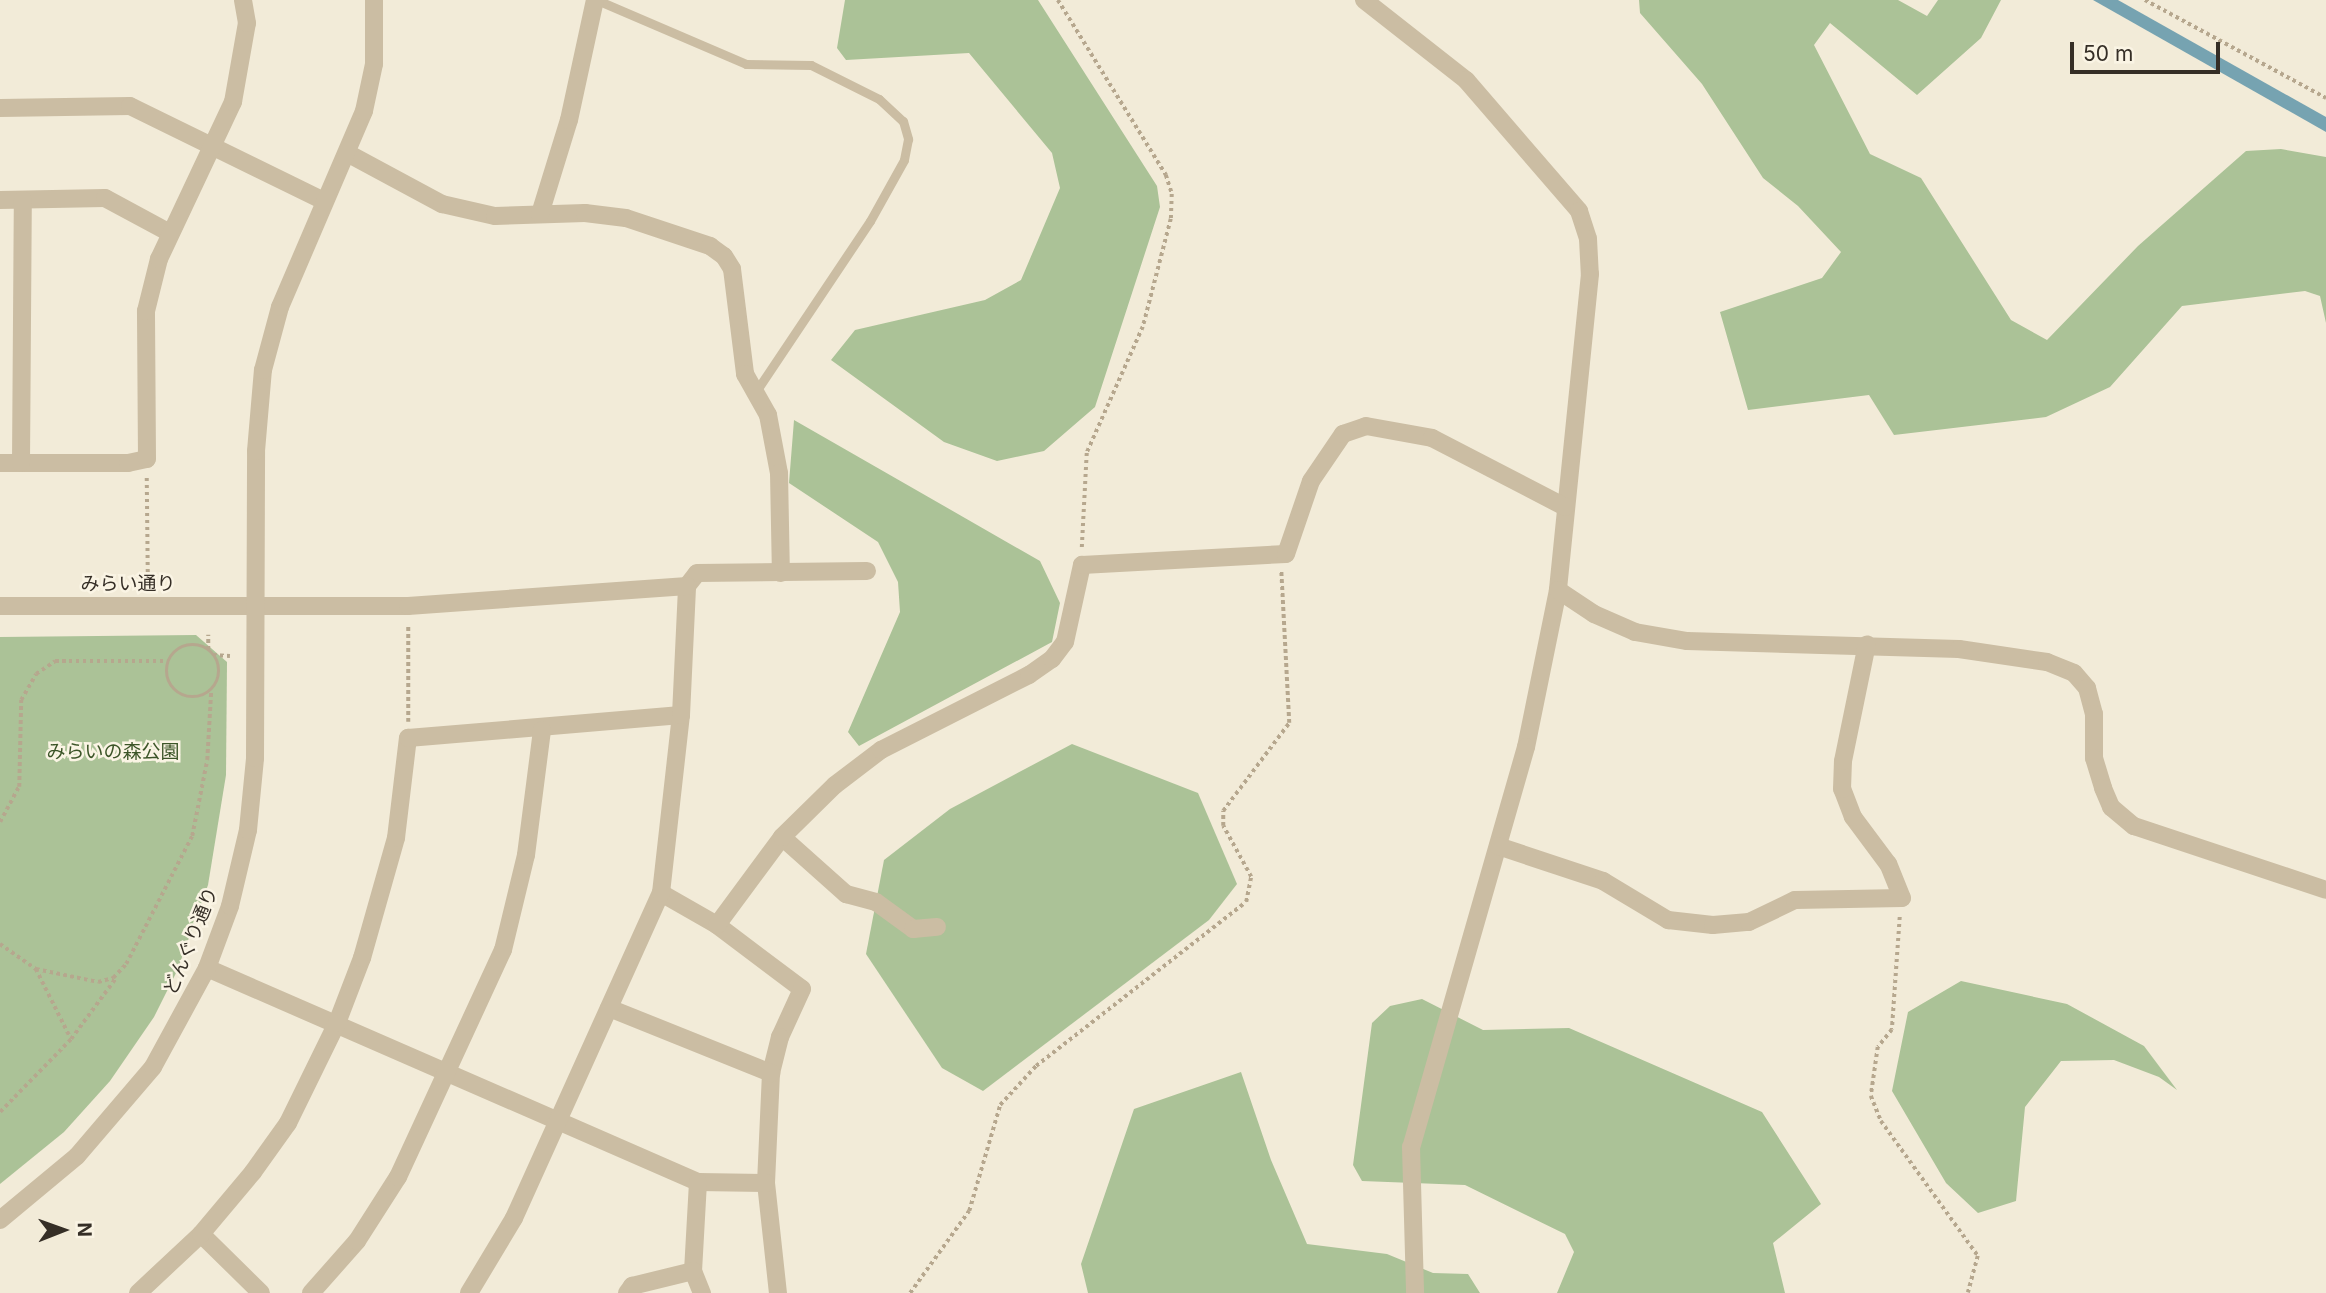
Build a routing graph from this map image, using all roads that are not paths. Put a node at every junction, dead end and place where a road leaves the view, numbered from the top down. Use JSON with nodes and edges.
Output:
{"nodes":[{"id":1,"x":243,"y":0,"type":"edge"},
{"id":2,"x":374,"y":0,"type":"edge"},
{"id":3,"x":596,"y":0,"type":"edge"},
{"id":4,"x":1364,"y":0,"type":"edge"},
{"id":5,"x":0,"y":108,"type":"edge"},
{"id":6,"x":212,"y":148,"type":"junction"},
{"id":7,"x":349,"y":153,"type":"junction"},
{"id":8,"x":23,"y":200,"type":"junction"},
{"id":9,"x":0,"y":201,"type":"edge"},
{"id":10,"x":324,"y":201,"type":"junction"},
{"id":11,"x":540,"y":214,"type":"junction"},
{"id":12,"x":170,"y":233,"type":"junction"},
{"id":13,"x":755,"y":393,"type":"junction"},
{"id":14,"x":0,"y":463,"type":"edge"},
{"id":15,"x":21,"y":463,"type":"junction"},
{"id":16,"x":1565,"y":507,"type":"junction"},
{"id":17,"x":867,"y":571,"type":"dead end"},
{"id":18,"x":781,"y":573,"type":"junction"},
{"id":19,"x":687,"y":586,"type":"junction"},
{"id":20,"x":1558,"y":590,"type":"junction"},
{"id":21,"x":257,"y":605,"type":"junction"},
{"id":22,"x":0,"y":606,"type":"edge"},
{"id":23,"x":1867,"y":644,"type":"junction"},
{"id":24,"x":681,"y":715,"type":"junction"},
{"id":25,"x":542,"y":730,"type":"junction"},
{"id":26,"x":782,"y":837,"type":"junction"},
{"id":27,"x":1498,"y":846,"type":"junction"},
{"id":28,"x":2326,"y":890,"type":"edge"},
{"id":29,"x":661,"y":893,"type":"junction"},
{"id":30,"x":718,"y":925,"type":"junction"},
{"id":31,"x":937,"y":927,"type":"dead end"},
{"id":32,"x":207,"y":968,"type":"junction"},
{"id":33,"x":609,"y":1008,"type":"junction"},
{"id":34,"x":337,"y":1023,"type":"junction"},
{"id":35,"x":448,"y":1072,"type":"junction"},
{"id":36,"x":771,"y":1073,"type":"junction"},
{"id":37,"x":559,"y":1119,"type":"junction"},
{"id":38,"x":698,"y":1182,"type":"junction"},
{"id":39,"x":766,"y":1183,"type":"junction"},
{"id":40,"x":0,"y":1220,"type":"edge"},
{"id":41,"x":201,"y":1234,"type":"junction"},
{"id":42,"x":693,"y":1271,"type":"junction"},
{"id":43,"x":138,"y":1293,"type":"edge"},
{"id":44,"x":261,"y":1293,"type":"edge"},
{"id":45,"x":311,"y":1293,"type":"edge"},
{"id":46,"x":469,"y":1293,"type":"edge"},
{"id":47,"x":627,"y":1293,"type":"edge"},
{"id":48,"x":702,"y":1293,"type":"edge"},
{"id":49,"x":778,"y":1293,"type":"edge"},
{"id":50,"x":1415,"y":1293,"type":"edge"}],
"edges":[{"from":1,"to":6,"type":"street"},
{"from":2,"to":7,"type":"street","name":"どんぐり通り"},
{"from":3,"to":11,"type":"street"},
{"from":3,"to":13,"type":"lane"},
{"from":4,"to":16,"type":"street"},
{"from":5,"to":6,"type":"street"},
{"from":6,"to":10,"type":"street"},
{"from":6,"to":12,"type":"street"},
{"from":7,"to":10,"type":"street","name":"どんぐり通り"},
{"from":7,"to":11,"type":"street"},
{"from":8,"to":9,"type":"street"},
{"from":8,"to":12,"type":"street"},
{"from":8,"to":15,"type":"street"},
{"from":10,"to":21,"type":"street","name":"どんぐり通り"},
{"from":11,"to":13,"type":"street"},
{"from":12,"to":15,"type":"street"},
{"from":13,"to":18,"type":"street"},
{"from":14,"to":15,"type":"street"},
{"from":16,"to":20,"type":"street"},
{"from":16,"to":26,"type":"street"},
{"from":17,"to":18,"type":"street"},
{"from":18,"to":19,"type":"street"},
{"from":19,"to":21,"type":"street","name":"みらい通り"},
{"from":19,"to":24,"type":"street"},
{"from":20,"to":23,"type":"street"},
{"from":20,"to":27,"type":"street"},
{"from":21,"to":22,"type":"street","name":"みらい通り"},
{"from":21,"to":32,"type":"street","name":"どんぐり通り"},
{"from":23,"to":27,"type":"street"},
{"from":23,"to":28,"type":"street"},
{"from":24,"to":25,"type":"street"},
{"from":24,"to":29,"type":"street"},
{"from":25,"to":34,"type":"street"},
{"from":25,"to":35,"type":"street"},
{"from":26,"to":30,"type":"street"},
{"from":26,"to":31,"type":"street"},
{"from":27,"to":50,"type":"street"},
{"from":29,"to":30,"type":"street"},
{"from":29,"to":33,"type":"street"},
{"from":30,"to":36,"type":"street"},
{"from":32,"to":34,"type":"street"},
{"from":32,"to":40,"type":"street","name":"どんぐり通り"},
{"from":33,"to":36,"type":"street"},
{"from":33,"to":37,"type":"street"},
{"from":34,"to":35,"type":"street"},
{"from":34,"to":41,"type":"street"},
{"from":35,"to":37,"type":"street"},
{"from":35,"to":45,"type":"street"},
{"from":36,"to":39,"type":"street"},
{"from":37,"to":38,"type":"street"},
{"from":37,"to":46,"type":"street"},
{"from":38,"to":39,"type":"street"},
{"from":38,"to":42,"type":"street"},
{"from":39,"to":49,"type":"street"},
{"from":41,"to":43,"type":"street"},
{"from":41,"to":44,"type":"street"},
{"from":42,"to":47,"type":"street"},
{"from":42,"to":48,"type":"street"}]}
